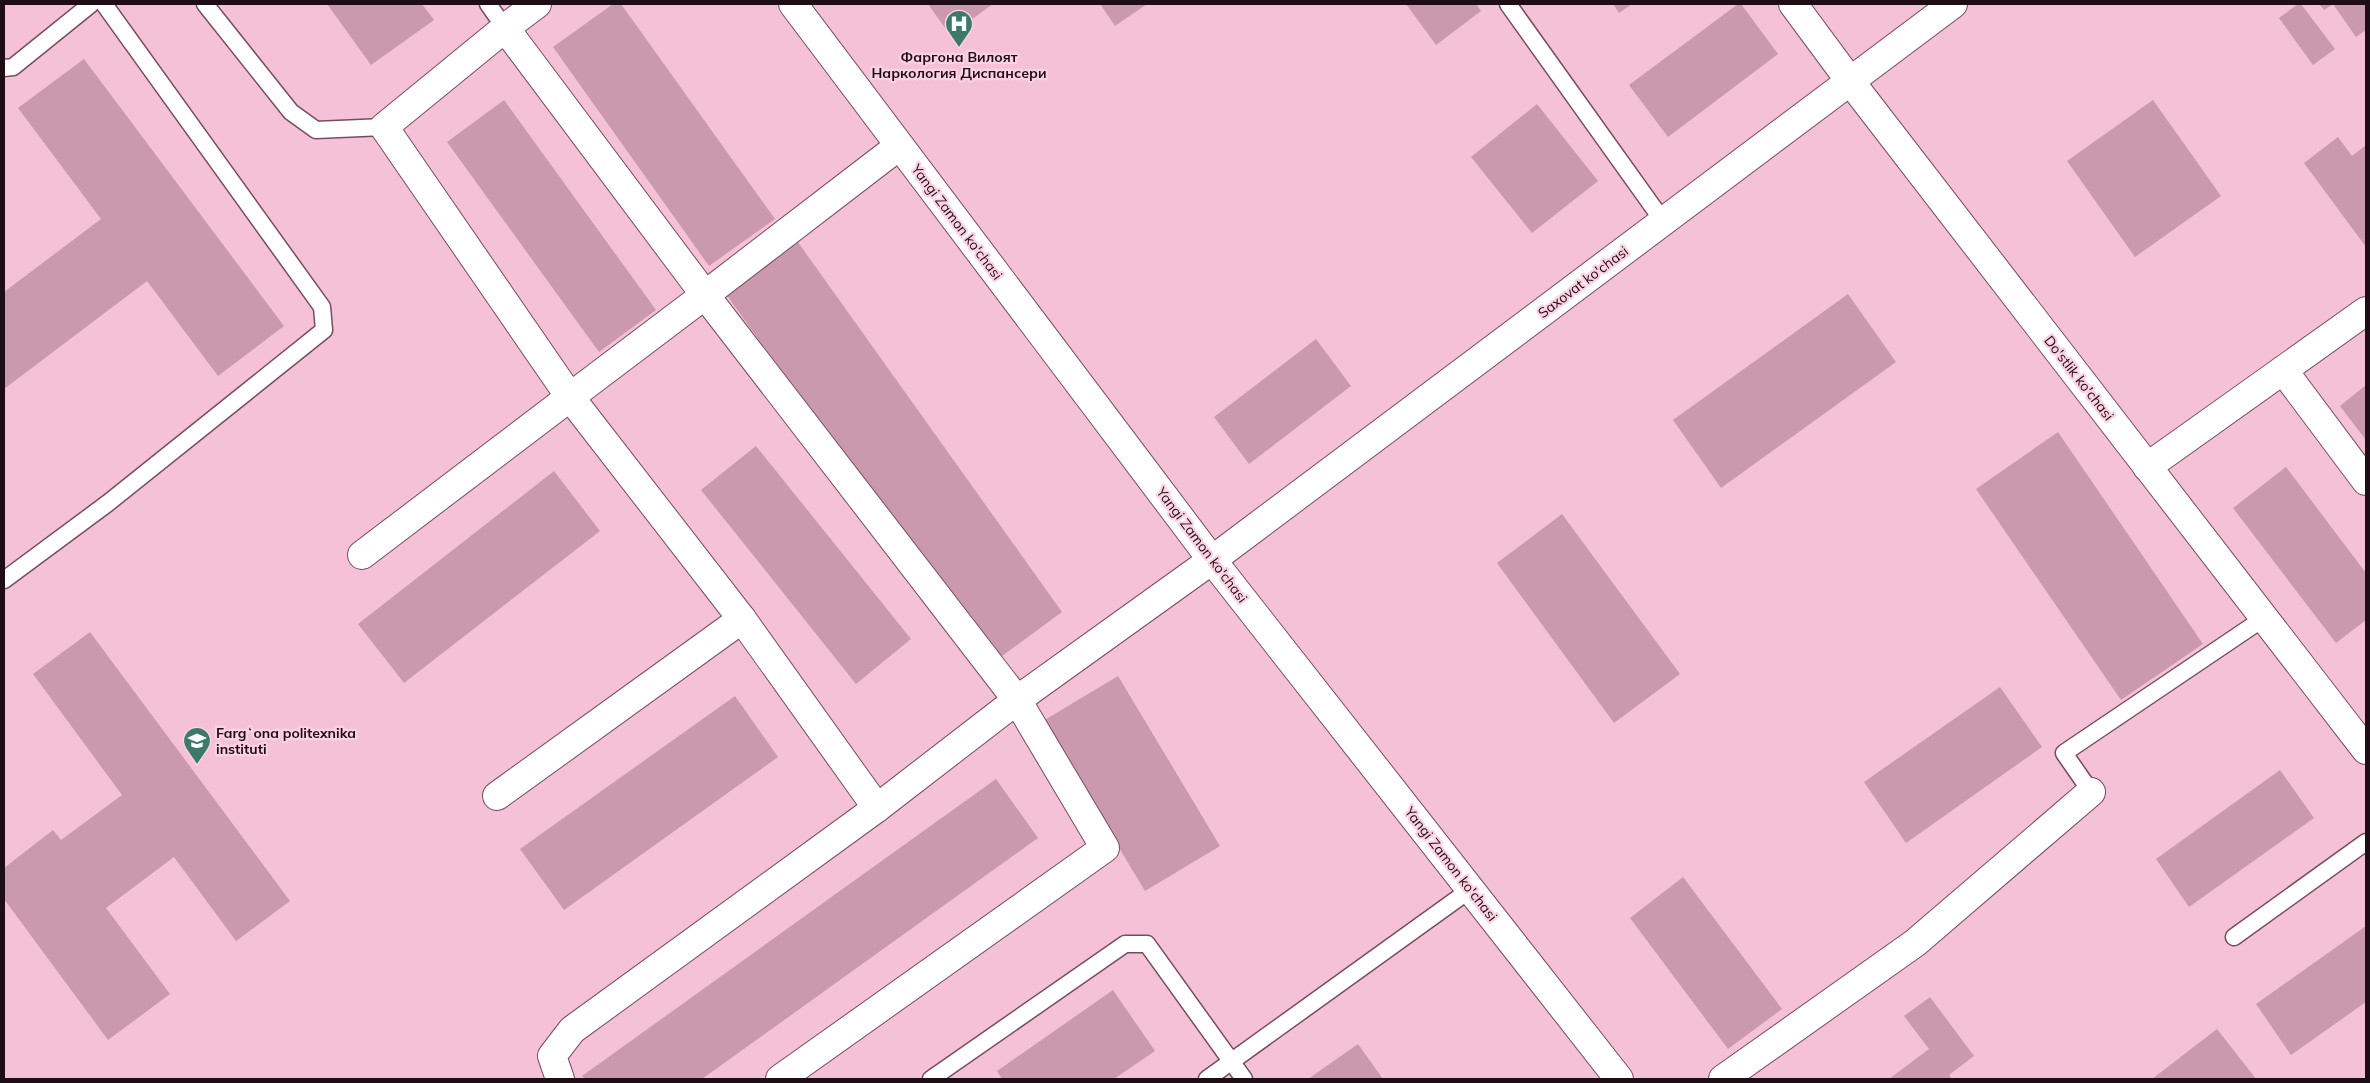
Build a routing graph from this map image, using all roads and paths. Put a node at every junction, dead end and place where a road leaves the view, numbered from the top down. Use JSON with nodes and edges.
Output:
{"nodes":[{"id":1,"x":91,"y":4,"type":"edge"},
{"id":2,"x":104,"y":4,"type":"edge"},
{"id":3,"x":205,"y":4,"type":"edge"},
{"id":4,"x":488,"y":4,"type":"edge"},
{"id":5,"x":537,"y":4,"type":"edge"},
{"id":6,"x":793,"y":4,"type":"edge"},
{"id":7,"x":1508,"y":4,"type":"edge"},
{"id":8,"x":1793,"y":4,"type":"edge"},
{"id":9,"x":1953,"y":4,"type":"edge"},
{"id":10,"x":505,"y":28,"type":"junction"},
{"id":11,"x":4,"y":68,"type":"edge"},
{"id":12,"x":1850,"y":81,"type":"junction"},
{"id":13,"x":384,"y":127,"type":"junction"},
{"id":14,"x":899,"y":146,"type":"junction"},
{"id":15,"x":1663,"y":221,"type":"junction"},
{"id":16,"x":706,"y":295,"type":"junction"},
{"id":17,"x":2366,"y":311,"type":"edge"},
{"id":18,"x":2283,"y":370,"type":"junction"},
{"id":19,"x":570,"y":397,"type":"junction"},
{"id":20,"x":2147,"y":467,"type":"junction"},
{"id":21,"x":2366,"y":481,"type":"edge"},
{"id":22,"x":362,"y":555,"type":"dead end"},
{"id":23,"x":1212,"y":560,"type":"junction"},
{"id":24,"x":4,"y":580,"type":"edge"},
{"id":25,"x":2264,"y":618,"type":"junction"},
{"id":26,"x":742,"y":619,"type":"junction"},
{"id":27,"x":1017,"y":700,"type":"junction"},
{"id":28,"x":2366,"y":750,"type":"edge"},
{"id":29,"x":2091,"y":792,"type":"joint"},
{"id":30,"x":497,"y":796,"type":"dead end"},
{"id":31,"x":877,"y":808,"type":"junction"},
{"id":32,"x":2366,"y":842,"type":"edge"},
{"id":33,"x":1471,"y":889,"type":"junction"},
{"id":34,"x":2234,"y":937,"type":"dead end"},
{"id":35,"x":1231,"y":1062,"type":"junction"},
{"id":36,"x":560,"y":1079,"type":"edge"},
{"id":37,"x":780,"y":1079,"type":"edge"},
{"id":38,"x":931,"y":1079,"type":"edge"},
{"id":39,"x":1208,"y":1079,"type":"edge"},
{"id":40,"x":1244,"y":1079,"type":"edge"},
{"id":41,"x":1619,"y":1079,"type":"edge"},
{"id":42,"x":1722,"y":1079,"type":"edge"}],
"edges":[{"from":1,"to":11,"type":"lane"},
{"from":2,"to":24,"type":"lane"},
{"from":3,"to":13,"type":"lane"},
{"from":4,"to":10,"type":"lane"},
{"from":5,"to":10,"type":"street"},
{"from":6,"to":14,"type":"street","name":"Yangi Zamon ko'chasi"},
{"from":7,"to":15,"type":"lane"},
{"from":8,"to":12,"type":"street","name":"Do'stlik ko'chasi"},
{"from":9,"to":12,"type":"street","name":"Saxovat ko'chasi"},
{"from":10,"to":13,"type":"street"},
{"from":10,"to":16,"type":"street"},
{"from":12,"to":15,"type":"street","name":"Saxovat ko'chasi"},
{"from":12,"to":20,"type":"street","name":"Do'stlik ko'chasi"},
{"from":13,"to":19,"type":"street"},
{"from":14,"to":16,"type":"street"},
{"from":14,"to":23,"type":"street","name":"Yangi Zamon ko'chasi"},
{"from":15,"to":23,"type":"street","name":"Saxovat ko'chasi"},
{"from":16,"to":19,"type":"street"},
{"from":16,"to":27,"type":"street"},
{"from":17,"to":18,"type":"street"},
{"from":18,"to":20,"type":"street"},
{"from":18,"to":21,"type":"street"},
{"from":19,"to":22,"type":"street"},
{"from":19,"to":26,"type":"street"},
{"from":20,"to":25,"type":"street","name":"Do'stlik ko'chasi"},
{"from":23,"to":27,"type":"street","name":"Saxovat ko'chasi"},
{"from":23,"to":33,"type":"street","name":"Yangi Zamon ko'chasi"},
{"from":25,"to":28,"type":"street","name":"Do'stlik ko'chasi"},
{"from":25,"to":29,"type":"lane"},
{"from":26,"to":30,"type":"street"},
{"from":26,"to":31,"type":"street"},
{"from":27,"to":31,"type":"street","name":"Saxovat ko'chasi"},
{"from":27,"to":37,"type":"street"},
{"from":29,"to":42,"type":"street"},
{"from":31,"to":36,"type":"street","name":"Saxovat ko'chasi"},
{"from":32,"to":34,"type":"lane"},
{"from":33,"to":35,"type":"lane"},
{"from":33,"to":41,"type":"street","name":"Yangi Zamon ko'chasi"},
{"from":35,"to":38,"type":"lane"},
{"from":35,"to":39,"type":"lane"},
{"from":35,"to":40,"type":"lane"}]}
